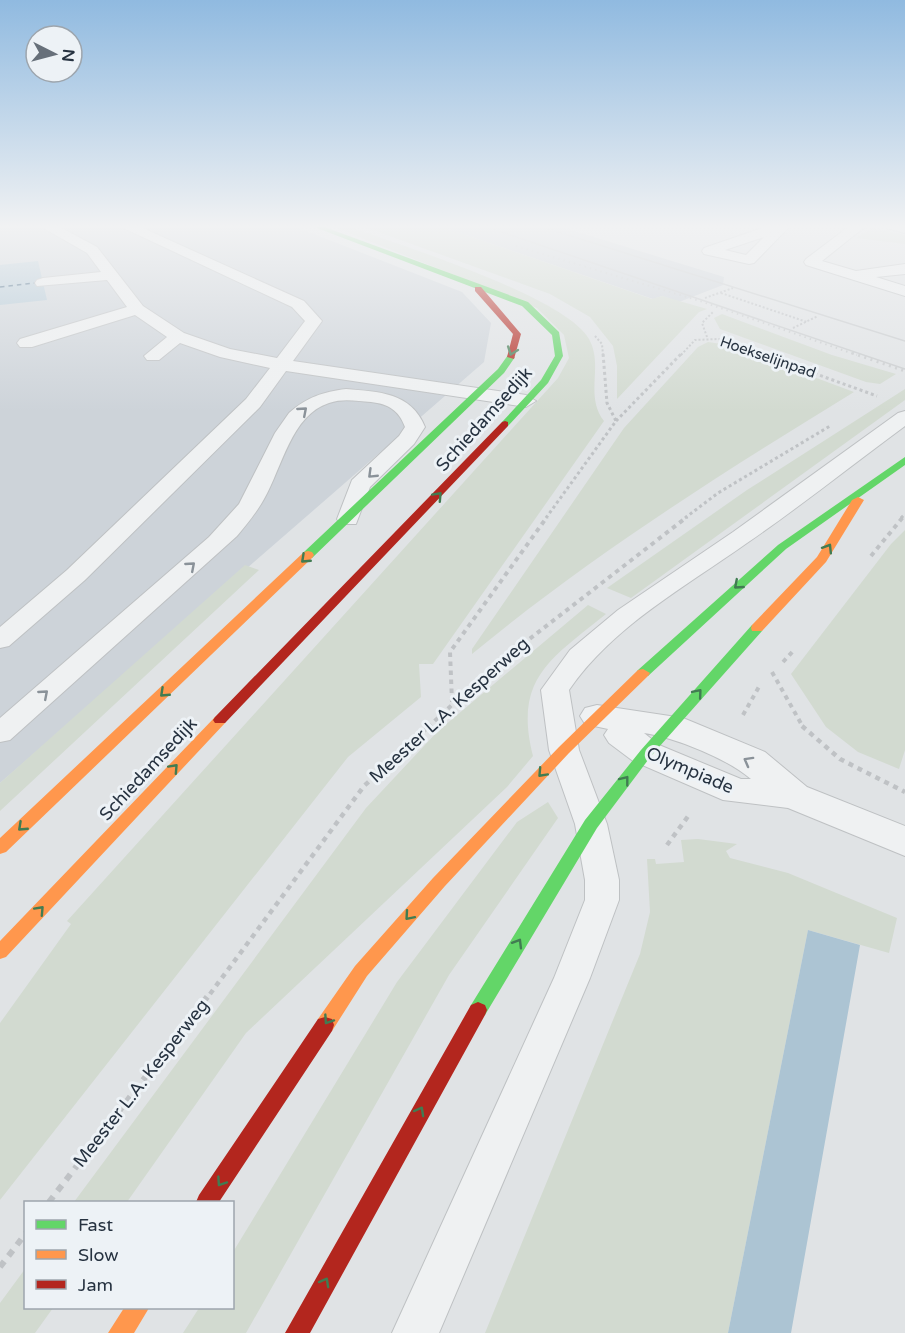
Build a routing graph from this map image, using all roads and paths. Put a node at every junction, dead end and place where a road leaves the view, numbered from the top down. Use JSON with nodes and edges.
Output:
{"nodes":[{"id":1,"x":120,"y":287,"type":"edge"},
{"id":2,"x":261,"y":287,"type":"edge"},
{"id":3,"x":889,"y":287,"type":"edge"},
{"id":4,"x":477,"y":288,"type":"joint"},
{"id":5,"x":733,"y":288,"type":"dead end"},
{"id":6,"x":905,"y":291,"type":"edge"},
{"id":7,"x":721,"y":293,"type":"junction"},
{"id":8,"x":705,"y":298,"type":"dead end"},
{"id":9,"x":137,"y":309,"type":"junction"},
{"id":10,"x":713,"y":312,"type":"dead end"},
{"id":11,"x":818,"y":316,"type":"dead end"},
{"id":12,"x":807,"y":322,"type":"junction"},
{"id":13,"x":793,"y":328,"type":"dead end"},
{"id":14,"x":178,"y":336,"type":"junction"},
{"id":15,"x":707,"y":337,"type":"junction"},
{"id":16,"x":26,"y":343,"type":"dead end"},
{"id":17,"x":153,"y":356,"type":"dead end"},
{"id":18,"x":283,"y":365,"type":"junction"},
{"id":19,"x":888,"y":392,"type":"dead end"},
{"id":20,"x":480,"y":393,"type":"junction"},
{"id":21,"x":879,"y":397,"type":"junction"},
{"id":22,"x":526,"y":401,"type":"junction"},
{"id":23,"x":869,"y":403,"type":"dead end"},
{"id":24,"x":905,"y":417,"type":"edge"},
{"id":25,"x":616,"y":421,"type":"dead end"},
{"id":26,"x":839,"y":421,"type":"dead end"},
{"id":27,"x":905,"y":460,"type":"edge"},
{"id":28,"x":864,"y":491,"type":"junction"},
{"id":29,"x":348,"y":519,"type":"junction"},
{"id":30,"x":0,"y":640,"type":"edge"},
{"id":31,"x":772,"y":672,"type":"dead end"},
{"id":32,"x":597,"y":716,"type":"junction"},
{"id":33,"x":671,"y":726,"type":"junction"},
{"id":34,"x":0,"y":733,"type":"edge"},
{"id":35,"x":564,"y":750,"type":"junction"},
{"id":36,"x":646,"y":753,"type":"junction"},
{"id":37,"x":905,"y":792,"type":"edge"},
{"id":38,"x":794,"y":796,"type":"junction"},
{"id":39,"x":693,"y":809,"type":"dead end"},
{"id":40,"x":591,"y":825,"type":"junction"},
{"id":41,"x":905,"y":842,"type":"edge"},
{"id":42,"x":667,"y":844,"type":"dead end"},
{"id":43,"x":0,"y":848,"type":"edge"},
{"id":44,"x":0,"y":952,"type":"edge"},
{"id":45,"x":51,"y":1201,"type":"edge"},
{"id":46,"x":208,"y":1201,"type":"edge"},
{"id":47,"x":24,"y":1236,"type":"edge"},
{"id":48,"x":0,"y":1267,"type":"edge"},
{"id":49,"x":136,"y":1309,"type":"edge"},
{"id":50,"x":120,"y":1333,"type":"edge"},
{"id":51,"x":297,"y":1333,"type":"edge"},
{"id":52,"x":415,"y":1333,"type":"edge"}],
"edges":[{"from":1,"to":9,"type":"lane"},
{"from":2,"to":18,"type":"lane"},
{"from":3,"to":6,"type":"lane"},
{"from":4,"to":20,"type":"main road","name":"Schiedamsedijk","one_way":true},
{"from":4,"to":22,"type":"main road","name":"Schiedamsedijk"},
{"from":5,"to":7,"type":"path"},
{"from":7,"to":8,"type":"path"},
{"from":7,"to":12,"type":"path"},
{"from":9,"to":14,"type":"lane"},
{"from":9,"to":16,"type":"lane"},
{"from":10,"to":15,"type":"path"},
{"from":11,"to":12,"type":"path"},
{"from":12,"to":13,"type":"path"},
{"from":14,"to":17,"type":"lane"},
{"from":14,"to":18,"type":"lane"},
{"from":15,"to":21,"type":"path","name":"Hoekselijnpad"},
{"from":15,"to":25,"type":"path","name":"Hoekselijnpad"},
{"from":18,"to":20,"type":"lane"},
{"from":18,"to":30,"type":"lane"},
{"from":19,"to":21,"type":"path"},
{"from":20,"to":22,"type":"lane"},
{"from":20,"to":29,"type":"main road","name":"Schiedamsedijk"},
{"from":21,"to":23,"type":"path"},
{"from":44,"to":22,"type":"main road","name":"Schiedamsedijk","one_way":true},
{"from":24,"to":35,"type":"lane"},
{"from":26,"to":45,"type":"path","name":"Meester L.A. Kesperweg"},
{"from":27,"to":28,"type":"main road"},
{"from":28,"to":32,"type":"main road","one_way":true},
{"from":33,"to":28,"type":"main road","one_way":true},
{"from":34,"to":29,"type":"lane","one_way":true},
{"from":29,"to":43,"type":"main road","name":"Schiedamsedijk","one_way":true},
{"from":31,"to":37,"type":"path"},
{"from":32,"to":33,"type":"street","name":"Olympiade"},
{"from":32,"to":35,"type":"main road"},
{"from":32,"to":36,"type":"street","name":"Olympiade"},
{"from":33,"to":36,"type":"main road"},
{"from":38,"to":33,"type":"street","name":"Olympiade","one_way":true},
{"from":35,"to":40,"type":"lane"},
{"from":35,"to":46,"type":"main road","one_way":true},
{"from":36,"to":38,"type":"street","name":"Olympiade"},
{"from":40,"to":36,"type":"main road","one_way":true},
{"from":38,"to":41,"type":"street","name":"Olympiade"},
{"from":39,"to":42,"type":"path"},
{"from":51,"to":40,"type":"main road","one_way":true},
{"from":40,"to":52,"type":"lane"},
{"from":47,"to":48,"type":"path"},
{"from":49,"to":50,"type":"main road"}]}
